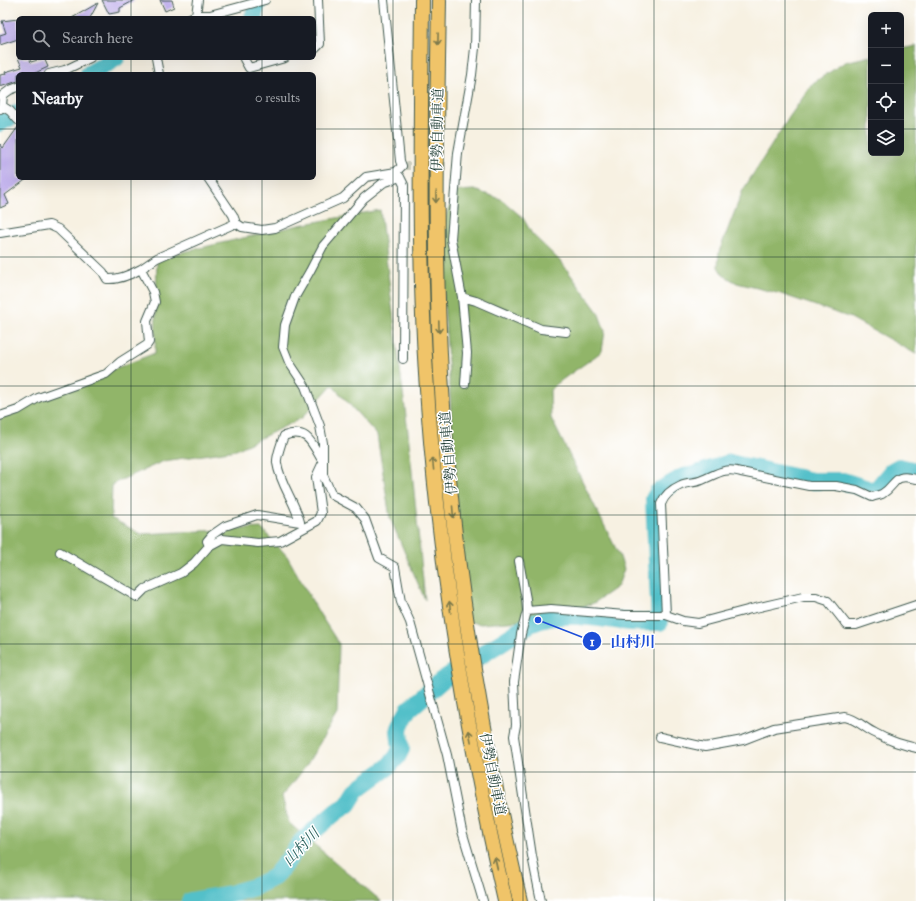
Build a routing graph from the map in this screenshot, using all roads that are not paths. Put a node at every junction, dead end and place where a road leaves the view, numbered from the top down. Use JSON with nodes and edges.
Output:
{"nodes":[{"id":1,"x":198,"y":0,"type":"edge"},
{"id":2,"x":265,"y":0,"type":"edge"},
{"id":3,"x":318,"y":0,"type":"edge"},
{"id":4,"x":384,"y":0,"type":"edge"},
{"id":5,"x":422,"y":0,"type":"edge"},
{"id":6,"x":438,"y":0,"type":"edge"},
{"id":7,"x":476,"y":0,"type":"edge"},
{"id":8,"x":193,"y":16,"type":"edge"},
{"id":9,"x":202,"y":16,"type":"edge"},
{"id":10,"x":316,"y":48,"type":"edge"},
{"id":11,"x":86,"y":60,"type":"edge"},
{"id":12,"x":156,"y":60,"type":"edge"},
{"id":13,"x":245,"y":60,"type":"edge"},
{"id":14,"x":278,"y":60,"type":"edge"},
{"id":15,"x":57,"y":72,"type":"edge"},
{"id":16,"x":159,"y":72,"type":"edge"},
{"id":17,"x":16,"y":88,"type":"edge"},
{"id":18,"x":1,"y":108,"type":"edge"},
{"id":19,"x":16,"y":118,"type":"edge"},
{"id":20,"x":398,"y":174,"type":"junction"},
{"id":21,"x":209,"y":180,"type":"edge"},
{"id":22,"x":236,"y":224,"type":"junction"},
{"id":23,"x":0,"y":233,"type":"edge"},
{"id":24,"x":141,"y":269,"type":"junction"},
{"id":25,"x":462,"y":297,"type":"junction"},
{"id":26,"x":566,"y":332,"type":"dead end"},
{"id":27,"x":403,"y":360,"type":"dead end"},
{"id":28,"x":465,"y":384,"type":"dead end"},
{"id":29,"x":0,"y":416,"type":"edge"},
{"id":30,"x":323,"y":462,"type":"junction"},
{"id":31,"x":916,"y":479,"type":"edge"},
{"id":32,"x":301,"y":525,"type":"junction"},
{"id":33,"x":209,"y":546,"type":"junction"},
{"id":34,"x":60,"y":552,"type":"dead end"},
{"id":35,"x":520,"y":561,"type":"dead end"},
{"id":36,"x":916,"y":605,"type":"edge"},
{"id":37,"x":527,"y":610,"type":"junction"},
{"id":38,"x":666,"y":615,"type":"junction"},
{"id":39,"x":660,"y":737,"type":"dead end"},
{"id":40,"x":916,"y":748,"type":"edge"},
{"id":41,"x":483,"y":901,"type":"edge"},
{"id":42,"x":505,"y":901,"type":"edge"},
{"id":43,"x":520,"y":901,"type":"edge"},
{"id":44,"x":541,"y":901,"type":"edge"}],
"edges":[{"from":1,"to":8,"type":"street"},
{"from":2,"to":9,"type":"street"},
{"from":3,"to":10,"type":"street"},
{"from":4,"to":20,"type":"street"},
{"from":42,"to":5,"type":"highway","name":"伊勢自動車道","one_way":true},
{"from":6,"to":43,"type":"highway","name":"伊勢自動車道","one_way":true},
{"from":7,"to":25,"type":"street"},
{"from":11,"to":15,"type":"street"},
{"from":12,"to":16,"type":"street"},
{"from":13,"to":14,"type":"street"},
{"from":17,"to":18,"type":"street"},
{"from":18,"to":19,"type":"street"},
{"from":20,"to":22,"type":"street"},
{"from":20,"to":27,"type":"street"},
{"from":20,"to":30,"type":"street"},
{"from":21,"to":22,"type":"street"},
{"from":22,"to":24,"type":"street"},
{"from":23,"to":24,"type":"street"},
{"from":24,"to":29,"type":"street"},
{"from":25,"to":26,"type":"street"},
{"from":25,"to":28,"type":"street"},
{"from":30,"to":32,"type":"street"},
{"from":30,"to":32,"type":"street"},
{"from":30,"to":41,"type":"street"},
{"from":31,"to":38,"type":"street"},
{"from":32,"to":33,"type":"street"},
{"from":32,"to":33,"type":"street"},
{"from":33,"to":34,"type":"street"},
{"from":35,"to":37,"type":"street"},
{"from":36,"to":38,"type":"street"},
{"from":37,"to":38,"type":"street"},
{"from":37,"to":44,"type":"street"},
{"from":39,"to":40,"type":"street"}]}
